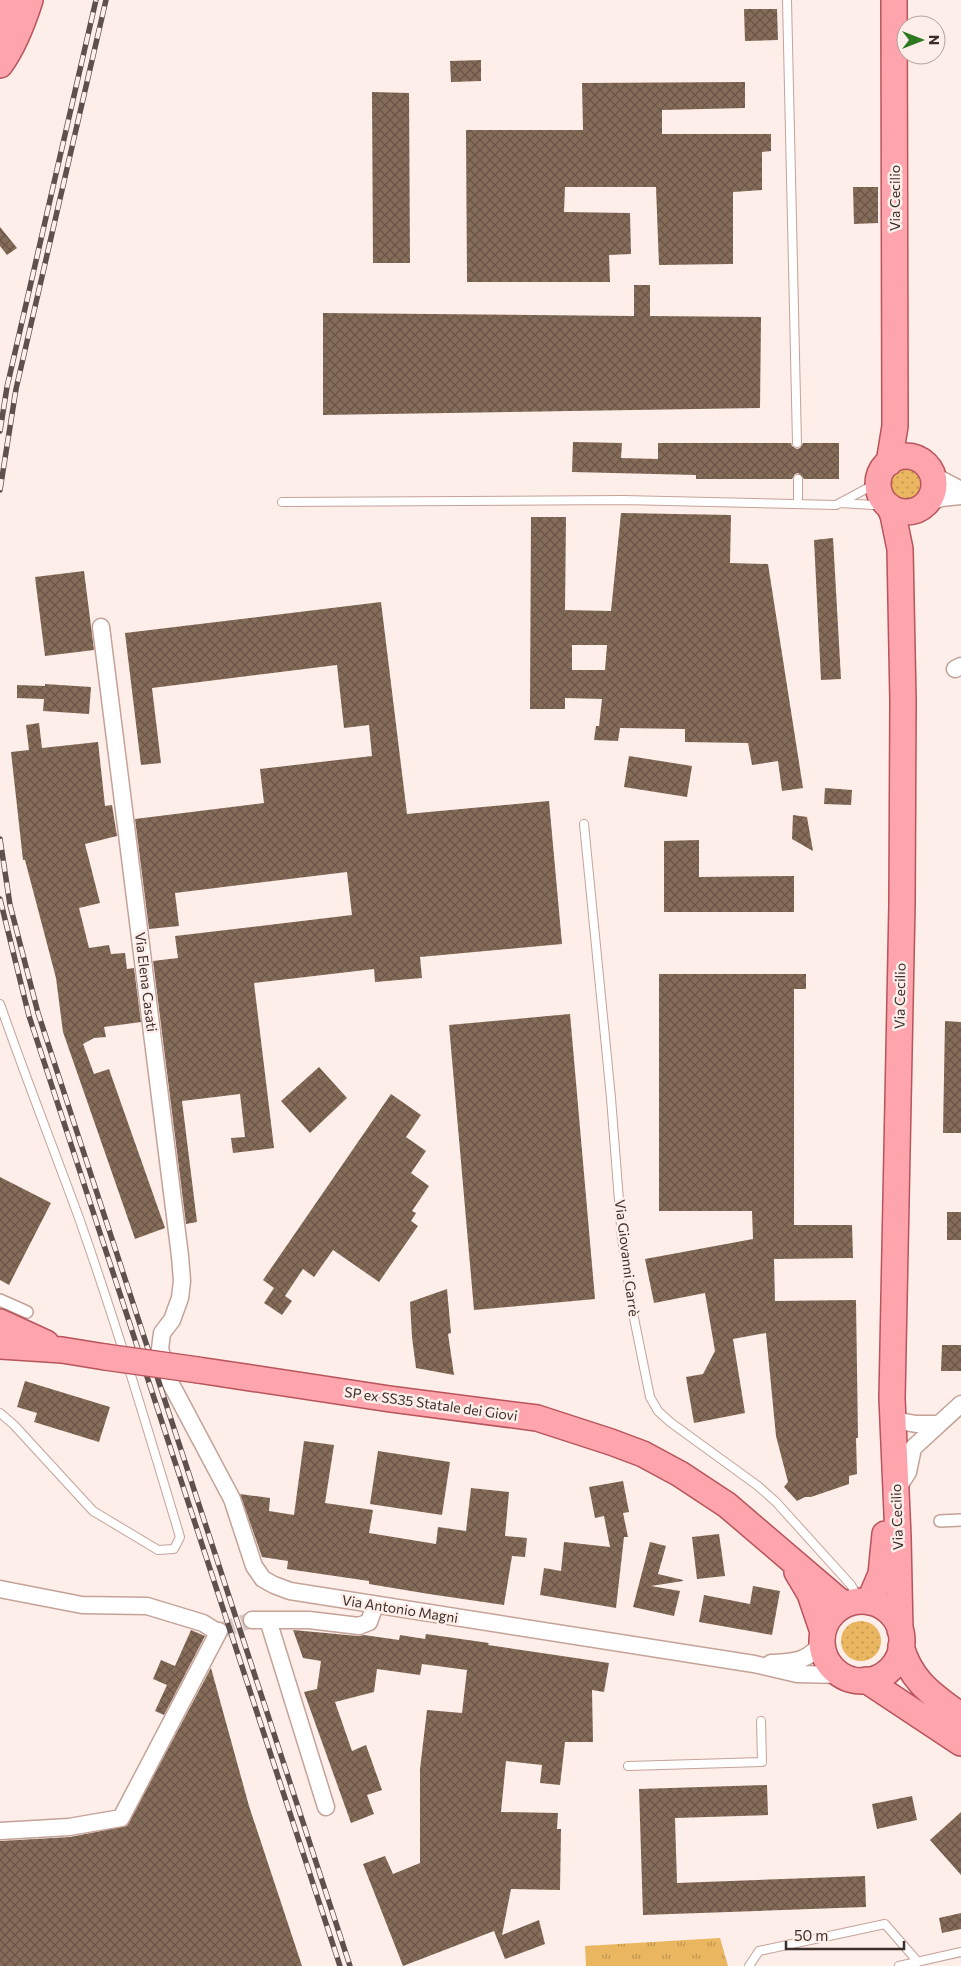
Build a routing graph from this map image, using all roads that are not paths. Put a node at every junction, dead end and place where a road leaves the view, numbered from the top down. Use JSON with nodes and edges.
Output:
{"nodes":[{"id":1,"x":11,"y":0,"type":"edge"},
{"id":2,"x":30,"y":0,"type":"edge"},
{"id":3,"x":788,"y":0,"type":"edge"},
{"id":4,"x":894,"y":0,"type":"edge"},
{"id":5,"x":0,"y":34,"type":"edge"},
{"id":6,"x":0,"y":65,"type":"edge"},
{"id":7,"x":895,"y":395,"type":"junction"},
{"id":8,"x":797,"y":442,"type":"dead end"},
{"id":9,"x":926,"y":467,"type":"junction"},
{"id":10,"x":798,"y":479,"type":"dead end"},
{"id":11,"x":886,"y":488,"type":"junction"},
{"id":12,"x":961,"y":490,"type":"edge"},
{"id":13,"x":961,"y":496,"type":"edge"},
{"id":14,"x":282,"y":502,"type":"dead end"},
{"id":15,"x":798,"y":503,"type":"junction"},
{"id":16,"x":838,"y":503,"type":"junction"},
{"id":17,"x":922,"y":507,"type":"junction"},
{"id":18,"x":900,"y":586,"type":"junction"},
{"id":19,"x":101,"y":627,"type":"dead end"},
{"id":20,"x":584,"y":824,"type":"dead end"},
{"id":21,"x":0,"y":1004,"type":"edge"},
{"id":22,"x":0,"y":1300,"type":"edge"},
{"id":23,"x":0,"y":1322,"type":"edge"},
{"id":24,"x":32,"y":1330,"type":"junction"},
{"id":25,"x":162,"y":1333,"type":"joint"},
{"id":26,"x":0,"y":1338,"type":"edge"},
{"id":27,"x":0,"y":1346,"type":"edge"},
{"id":28,"x":961,"y":1404,"type":"edge"},
{"id":29,"x":893,"y":1412,"type":"junction"},
{"id":30,"x":0,"y":1413,"type":"edge"},
{"id":31,"x":938,"y":1424,"type":"junction"},
{"id":32,"x":896,"y":1491,"type":"junction"},
{"id":33,"x":961,"y":1520,"type":"edge"},
{"id":34,"x":940,"y":1521,"type":"dead end"},
{"id":35,"x":789,"y":1560,"type":"junction"},
{"id":36,"x":0,"y":1589,"type":"edge"},
{"id":37,"x":858,"y":1603,"type":"junction"},
{"id":38,"x":375,"y":1605,"type":"junction"},
{"id":39,"x":823,"y":1637,"type":"junction"},
{"id":40,"x":901,"y":1638,"type":"junction"},
{"id":41,"x":754,"y":1664,"type":"junction"},
{"id":42,"x":842,"y":1675,"type":"junction"},
{"id":43,"x":866,"y":1680,"type":"junction"},
{"id":44,"x":961,"y":1716,"type":"edge"},
{"id":45,"x":761,"y":1721,"type":"dead end"},
{"id":46,"x":961,"y":1743,"type":"edge"},
{"id":47,"x":628,"y":1766,"type":"dead end"},
{"id":48,"x":326,"y":1807,"type":"dead end"},
{"id":49,"x":0,"y":1831,"type":"edge"},
{"id":50,"x":961,"y":1952,"type":"edge"},
{"id":51,"x":918,"y":1962,"type":"junction"},
{"id":52,"x":749,"y":1966,"type":"edge"},
{"id":53,"x":899,"y":1966,"type":"edge"}],
"edges":[{"from":1,"to":5,"type":"main road"},
{"from":2,"to":6,"type":"main road"},
{"from":3,"to":8,"type":"lane"},
{"from":4,"to":7,"type":"main road","name":"Via Cecilio"},
{"from":7,"to":9,"type":"main road","name":"Via Cecilio"},
{"from":7,"to":11,"type":"main road","name":"Via Cecilio"},
{"from":9,"to":11,"type":"main road"},
{"from":9,"to":12,"type":"street"},
{"from":9,"to":17,"type":"main road"},
{"from":10,"to":15,"type":"lane"},
{"from":11,"to":16,"type":"lane"},
{"from":11,"to":16,"type":"lane"},
{"from":11,"to":17,"type":"main road"},
{"from":11,"to":18,"type":"main road","name":"Via Cecilio"},
{"from":13,"to":17,"type":"street"},
{"from":14,"to":15,"type":"lane"},
{"from":15,"to":16,"type":"lane"},
{"from":17,"to":18,"type":"main road","name":"Via Cecilio"},
{"from":18,"to":29,"type":"main road","name":"Via Cecilio"},
{"from":19,"to":25,"type":"street","name":"Via Elena Casati"},
{"from":20,"to":37,"type":"lane","name":"Via Giovanni Garrè"},
{"from":21,"to":30,"type":"lane"},
{"from":22,"to":24,"type":"street"},
{"from":23,"to":24,"type":"main road"},
{"from":24,"to":26,"type":"main road"},
{"from":24,"to":27,"type":"main road"},
{"from":24,"to":35,"type":"main road","name":"SP ex SS35 Statale dei Giovi","bridge":true},
{"from":25,"to":38,"type":"street","name":"Via Antonio Magni"},
{"from":28,"to":31,"type":"street"},
{"from":29,"to":31,"type":"street"},
{"from":29,"to":32,"type":"main road","name":"Via Cecilio"},
{"from":29,"to":37,"type":"main road","name":"Via Cecilio"},
{"from":31,"to":32,"type":"street"},
{"from":32,"to":40,"type":"main road","name":"Via Cecilio"},
{"from":33,"to":34,"type":"street"},
{"from":35,"to":37,"type":"main road","name":"SP ex SS35 Statale dei Giovi"},
{"from":35,"to":39,"type":"main road","name":"SP ex SS35 Statale dei Giovi"},
{"from":36,"to":49,"type":"street"},
{"from":37,"to":39,"type":"main road"},
{"from":37,"to":40,"type":"main road"},
{"from":38,"to":41,"type":"street","name":"Via Antonio Magni"},
{"from":38,"to":48,"type":"street"},
{"from":39,"to":41,"type":"street"},
{"from":39,"to":42,"type":"main road"},
{"from":40,"to":43,"type":"main road"},
{"from":40,"to":44,"type":"main road"},
{"from":41,"to":42,"type":"street"},
{"from":42,"to":43,"type":"main road"},
{"from":43,"to":46,"type":"main road"},
{"from":45,"to":47,"type":"lane"},
{"from":50,"to":51,"type":"lane"},
{"from":51,"to":52,"type":"lane"},
{"from":51,"to":53,"type":"lane"}]}
